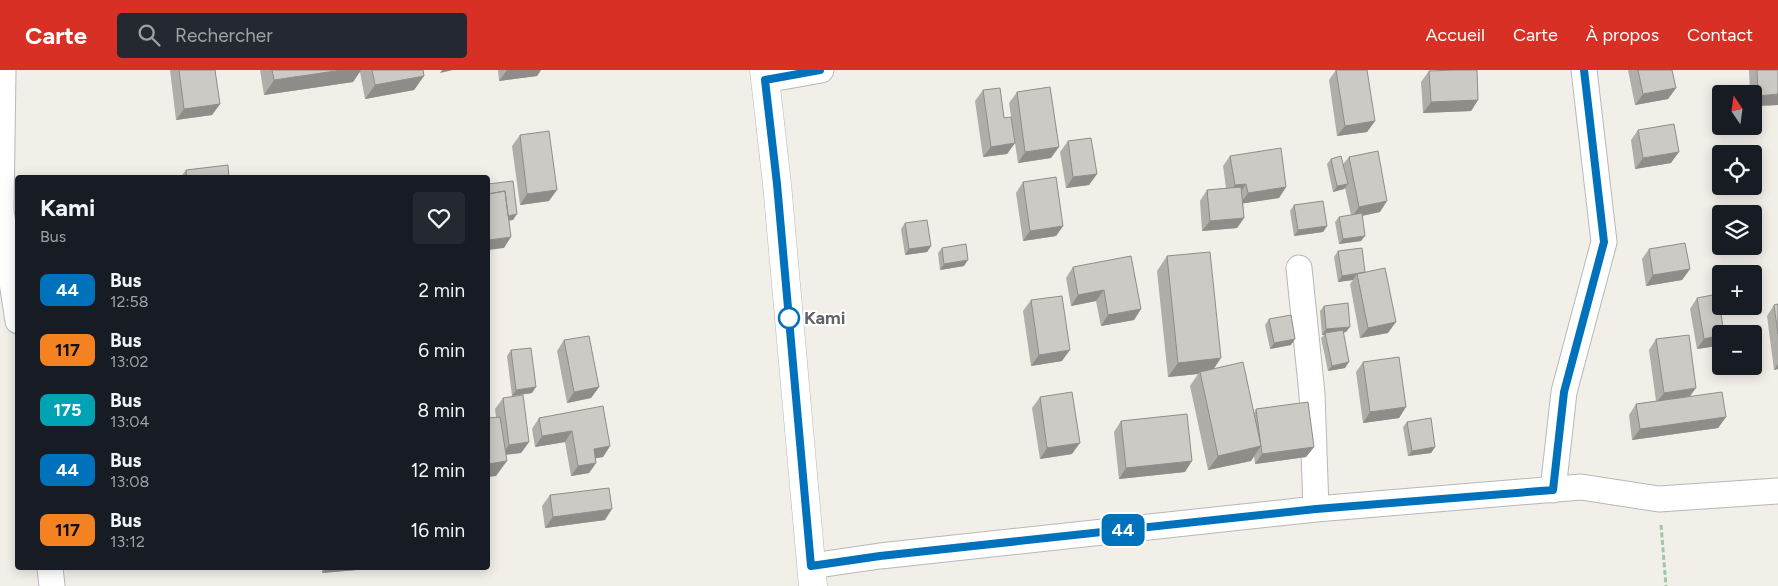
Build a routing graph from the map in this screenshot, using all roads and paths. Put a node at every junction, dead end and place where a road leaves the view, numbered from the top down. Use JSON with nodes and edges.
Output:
{"nodes":[{"id":1,"x":3,"y":70,"type":"edge"},
{"id":2,"x":820,"y":70,"type":"edge"},
{"id":3,"x":1584,"y":70,"type":"edge"},
{"id":4,"x":764,"y":75,"type":"edge"},
{"id":5,"x":1299,"y":268,"type":"dead end"},
{"id":6,"x":15,"y":302,"type":"edge"},
{"id":7,"x":1553,"y":490,"type":"junction"},
{"id":8,"x":1778,"y":491,"type":"edge"},
{"id":9,"x":1659,"y":499,"type":"junction"},
{"id":10,"x":1316,"y":509,"type":"junction"},
{"id":11,"x":50,"y":570,"type":"edge"},
{"id":12,"x":812,"y":576,"type":"edge"},
{"id":13,"x":52,"y":586,"type":"edge"},
{"id":14,"x":1666,"y":586,"type":"edge"}],
"edges":[{"from":1,"to":6,"type":"street"},
{"from":2,"to":4,"type":"street"},
{"from":3,"to":7,"type":"street"},
{"from":4,"to":12,"type":"street"},
{"from":5,"to":10,"type":"street"},
{"from":7,"to":9,"type":"street"},
{"from":7,"to":10,"type":"street"},
{"from":8,"to":9,"type":"street"},
{"from":9,"to":14,"type":"path"},
{"from":10,"to":12,"type":"street"},
{"from":11,"to":13,"type":"street"}]}
